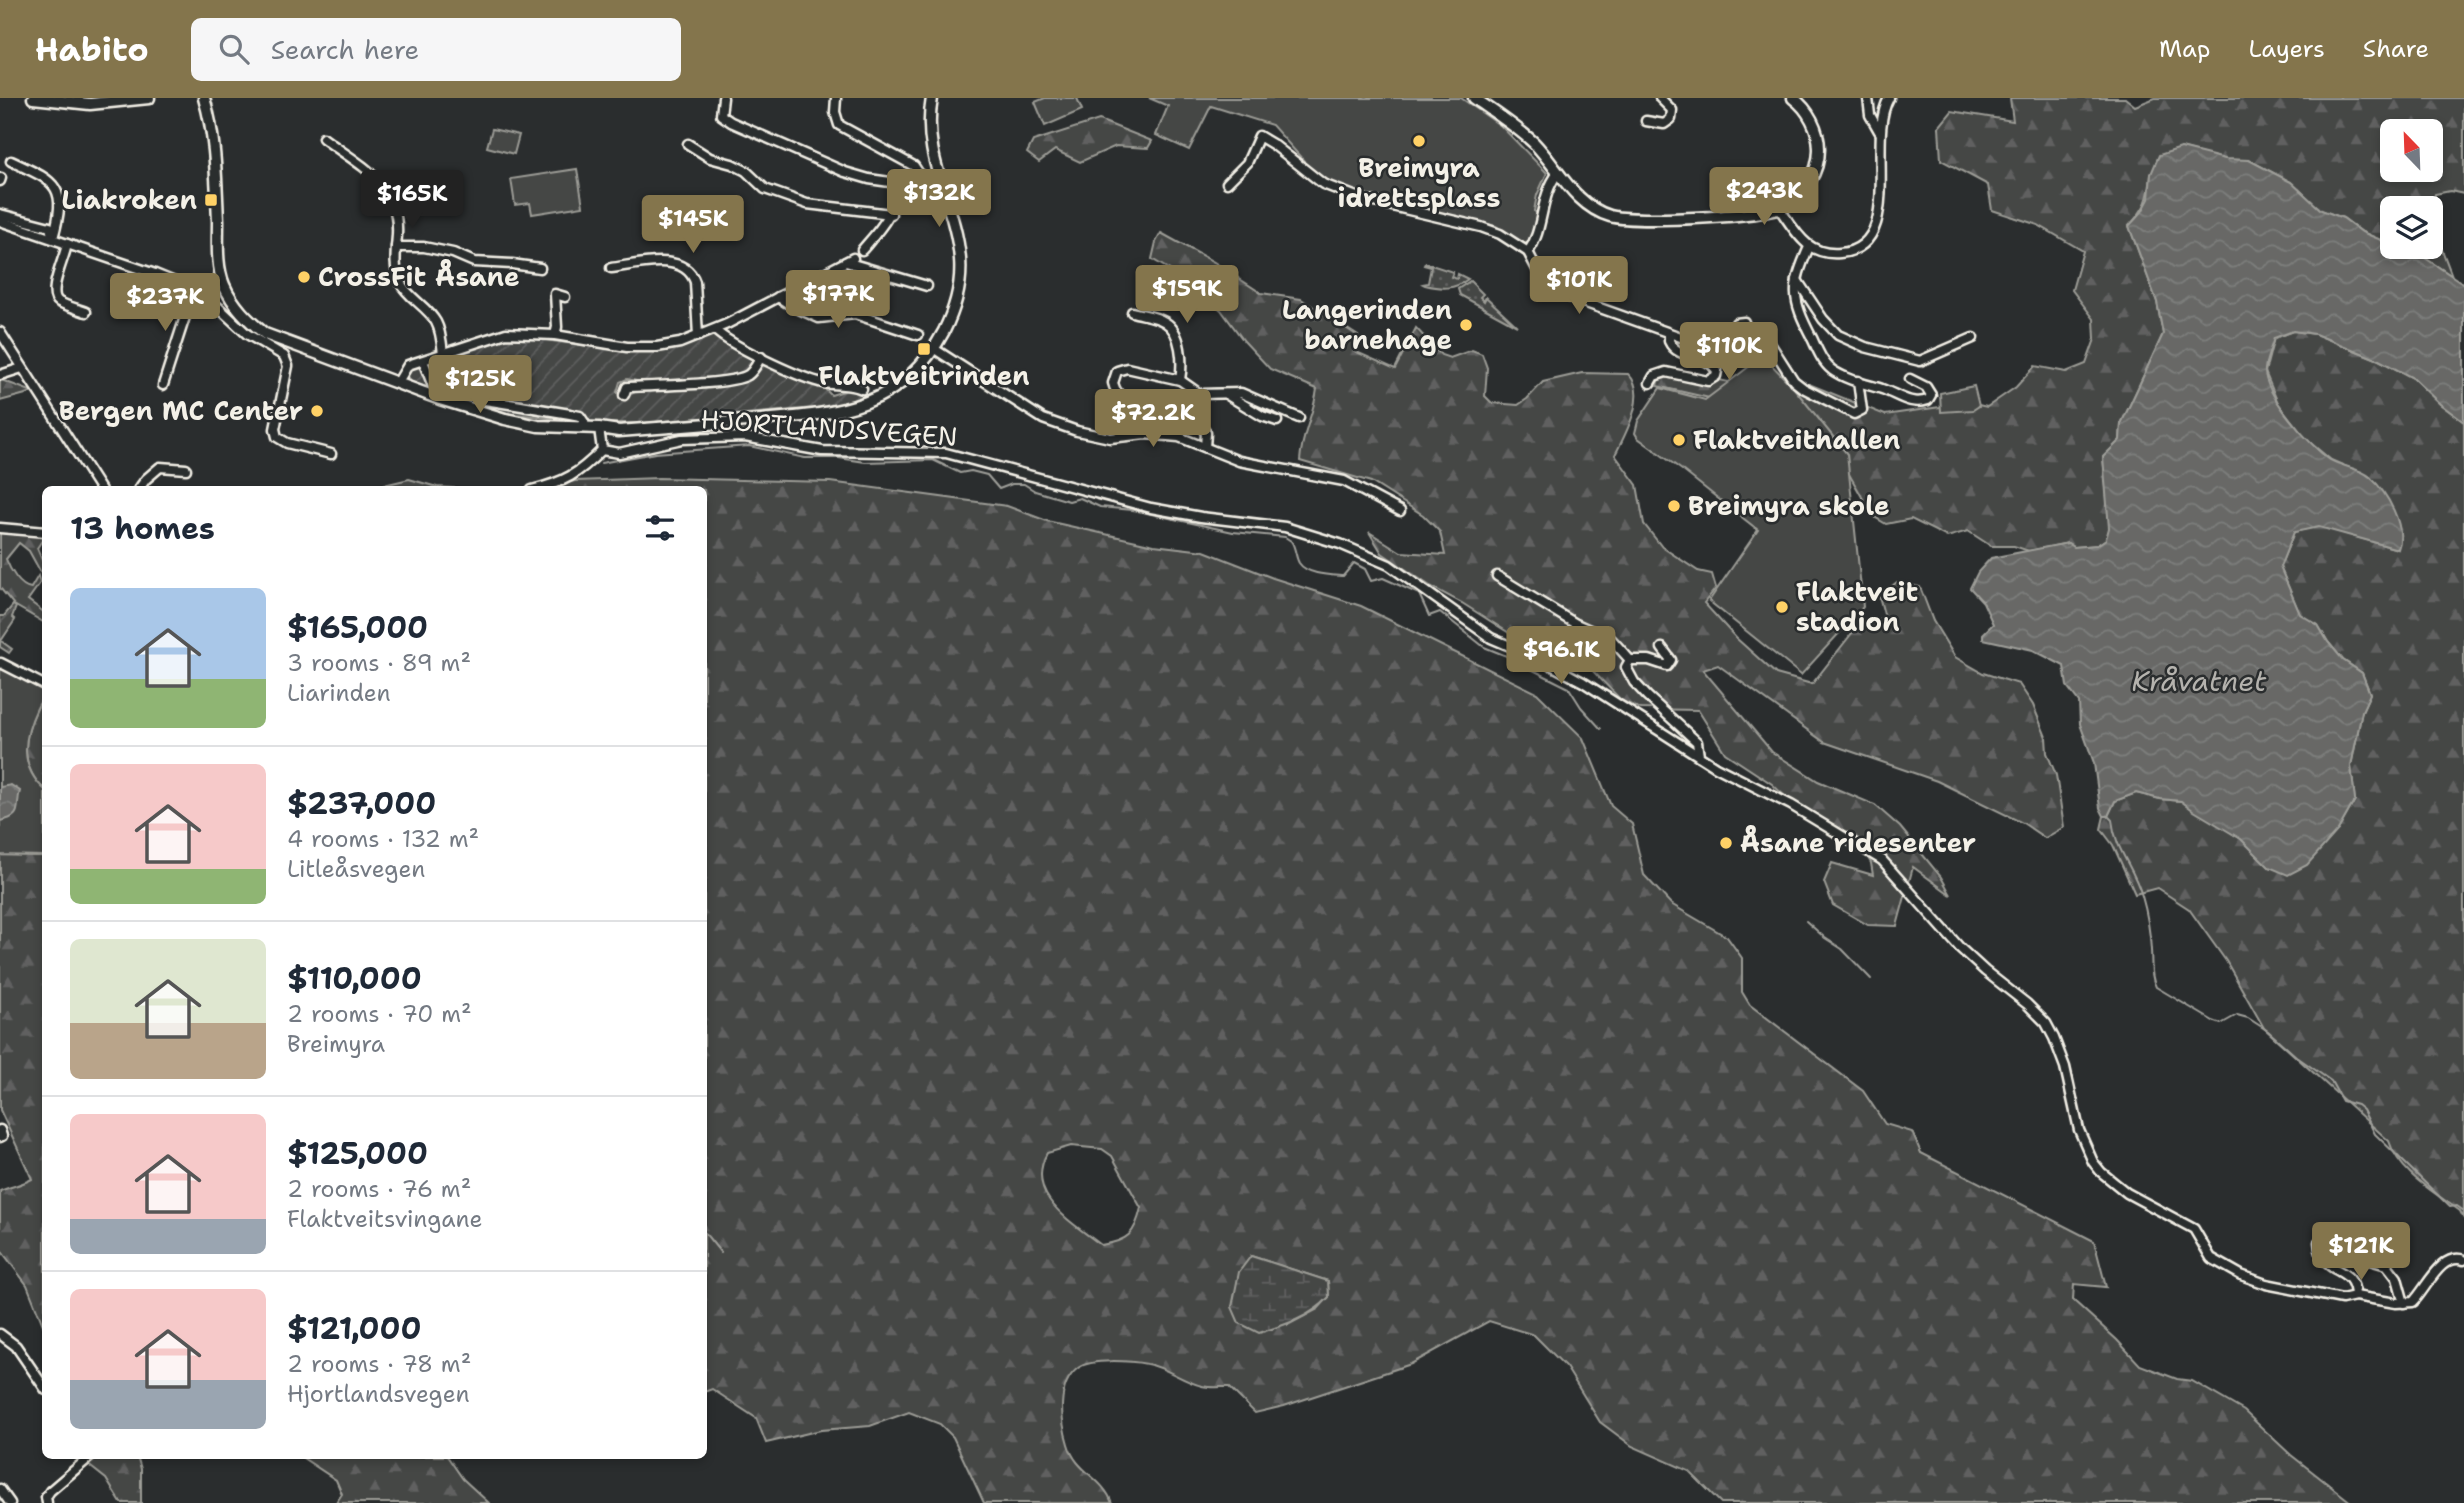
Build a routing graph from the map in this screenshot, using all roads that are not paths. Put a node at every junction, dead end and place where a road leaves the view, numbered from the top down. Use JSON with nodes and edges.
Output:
{"nodes":[{"id":1,"x":33,"y":98,"type":"edge"},
{"id":2,"x":149,"y":98,"type":"edge"},
{"id":3,"x":204,"y":98,"type":"edge"},
{"id":4,"x":723,"y":98,"type":"edge"},
{"id":5,"x":836,"y":98,"type":"edge"},
{"id":6,"x":932,"y":98,"type":"edge"},
{"id":7,"x":1474,"y":98,"type":"edge"},
{"id":8,"x":1660,"y":98,"type":"edge"},
{"id":9,"x":1793,"y":98,"type":"edge"},
{"id":10,"x":1868,"y":98,"type":"edge"},
{"id":11,"x":1889,"y":98,"type":"edge"},
{"id":12,"x":1646,"y":121,"type":"dead end"},
{"id":13,"x":1879,"y":131,"type":"junction"},
{"id":14,"x":323,"y":138,"type":"dead end"},
{"id":15,"x":688,"y":144,"type":"dead end"},
{"id":16,"x":11,"y":161,"type":"dead end"},
{"id":17,"x":1558,"y":173,"type":"junction"},
{"id":18,"x":937,"y":175,"type":"junction"},
{"id":19,"x":922,"y":178,"type":"junction"},
{"id":20,"x":897,"y":183,"type":"junction"},
{"id":21,"x":1227,"y":183,"type":"dead end"},
{"id":22,"x":1779,"y":208,"type":"junction"},
{"id":23,"x":891,"y":214,"type":"junction"},
{"id":24,"x":1,"y":219,"type":"edge"},
{"id":25,"x":0,"y":231,"type":"edge"},
{"id":26,"x":53,"y":238,"type":"junction"},
{"id":27,"x":68,"y":244,"type":"junction"},
{"id":28,"x":396,"y":247,"type":"junction"},
{"id":29,"x":1809,"y":247,"type":"junction"},
{"id":30,"x":862,"y":250,"type":"dead end"},
{"id":31,"x":1528,"y":252,"type":"junction"},
{"id":32,"x":540,"y":268,"type":"dead end"},
{"id":33,"x":611,"y":268,"type":"dead end"},
{"id":34,"x":1797,"y":280,"type":"junction"},
{"id":35,"x":927,"y":286,"type":"dead end"},
{"id":36,"x":194,"y":289,"type":"junction"},
{"id":37,"x":565,"y":297,"type":"dead end"},
{"id":38,"x":778,"y":297,"type":"junction"},
{"id":39,"x":86,"y":312,"type":"dead end"},
{"id":40,"x":1132,"y":312,"type":"dead end"},
{"id":41,"x":715,"y":330,"type":"junction"},
{"id":42,"x":0,"y":332,"type":"edge"},
{"id":43,"x":1669,"y":334,"type":"junction"},
{"id":44,"x":1743,"y":334,"type":"junction"},
{"id":45,"x":555,"y":335,"type":"junction"},
{"id":46,"x":918,"y":335,"type":"dead end"},
{"id":47,"x":698,"y":336,"type":"junction"},
{"id":48,"x":1973,"y":338,"type":"dead end"},
{"id":49,"x":1730,"y":339,"type":"junction"},
{"id":50,"x":933,"y":348,"type":"junction"},
{"id":51,"x":443,"y":354,"type":"junction"},
{"id":52,"x":761,"y":357,"type":"junction"},
{"id":53,"x":424,"y":361,"type":"junction"},
{"id":54,"x":22,"y":368,"type":"junction"},
{"id":55,"x":0,"y":375,"type":"edge"},
{"id":56,"x":1910,"y":379,"type":"dead end"},
{"id":57,"x":1180,"y":380,"type":"junction"},
{"id":58,"x":398,"y":382,"type":"junction"},
{"id":59,"x":1858,"y":382,"type":"junction"},
{"id":60,"x":1650,"y":383,"type":"dead end"},
{"id":61,"x":163,"y":385,"type":"dead end"},
{"id":62,"x":862,"y":390,"type":"dead end"},
{"id":63,"x":1226,"y":394,"type":"junction"},
{"id":64,"x":624,"y":395,"type":"dead end"},
{"id":65,"x":1299,"y":418,"type":"dead end"},
{"id":66,"x":1277,"y":421,"type":"dead end"},
{"id":67,"x":584,"y":422,"type":"dead end"},
{"id":68,"x":599,"y":428,"type":"junction"},
{"id":69,"x":1205,"y":447,"type":"junction"},
{"id":70,"x":602,"y":450,"type":"junction"},
{"id":71,"x":331,"y":454,"type":"dead end"},
{"id":72,"x":186,"y":469,"type":"dead end"},
{"id":73,"x":98,"y":486,"type":"edge"},
{"id":74,"x":141,"y":486,"type":"edge"},
{"id":75,"x":545,"y":486,"type":"edge"},
{"id":76,"x":1400,"y":511,"type":"dead end"},
{"id":77,"x":0,"y":528,"type":"edge"},
{"id":78,"x":42,"y":532,"type":"edge"},
{"id":79,"x":1497,"y":576,"type":"dead end"},
{"id":80,"x":1662,"y":648,"type":"dead end"},
{"id":81,"x":1630,"y":660,"type":"junction"},
{"id":82,"x":0,"y":663,"type":"edge"},
{"id":83,"x":42,"y":684,"type":"edge"},
{"id":84,"x":1699,"y":756,"type":"junction"},
{"id":85,"x":0,"y":1130,"type":"edge"},
{"id":86,"x":0,"y":1137,"type":"edge"},
{"id":87,"x":2464,"y":1260,"type":"edge"},
{"id":88,"x":2355,"y":1296,"type":"junction"},
{"id":89,"x":2409,"y":1303,"type":"junction"},
{"id":90,"x":0,"y":1334,"type":"edge"},
{"id":91,"x":42,"y":1384,"type":"edge"},
{"id":92,"x":87,"y":1459,"type":"edge"},
{"id":93,"x":0,"y":1489,"type":"edge"},
{"id":94,"x":10,"y":1503,"type":"edge"},
{"id":95,"x":47,"y":1503,"type":"edge"}],
"edges":[{"from":1,"to":2,"type":"main road"},
{"from":3,"to":58,"type":"main road"},
{"from":4,"to":20,"type":"street"},
{"from":5,"to":19,"type":"street"},
{"from":6,"to":18,"type":"main road"},
{"from":7,"to":17,"type":"main road"},
{"from":8,"to":12,"type":"street"},
{"from":9,"to":22,"type":"main road"},
{"from":10,"to":13,"type":"street"},
{"from":11,"to":13,"type":"street"},
{"from":13,"to":29,"type":"street"},
{"from":14,"to":28,"type":"street"},
{"from":15,"to":23,"type":"street"},
{"from":16,"to":26,"type":"street"},
{"from":17,"to":22,"type":"main road"},
{"from":17,"to":31,"type":"street"},
{"from":18,"to":19,"type":"street"},
{"from":18,"to":50,"type":"main road"},
{"from":19,"to":20,"type":"street"},
{"from":20,"to":23,"type":"street"},
{"from":21,"to":31,"type":"street"},
{"from":22,"to":29,"type":"street"},
{"from":23,"to":30,"type":"street"},
{"from":24,"to":25,"type":"street"},
{"from":24,"to":26,"type":"street"},
{"from":26,"to":27,"type":"street"},
{"from":27,"to":36,"type":"street"},
{"from":27,"to":39,"type":"street"},
{"from":28,"to":32,"type":"street"},
{"from":28,"to":51,"type":"street"},
{"from":29,"to":34,"type":"street"},
{"from":31,"to":43,"type":"street"},
{"from":33,"to":47,"type":"street"},
{"from":34,"to":48,"type":"street"},
{"from":34,"to":59,"type":"street"},
{"from":35,"to":38,"type":"street"},
{"from":36,"to":61,"type":"street"},
{"from":36,"to":71,"type":"street"},
{"from":37,"to":45,"type":"street"},
{"from":38,"to":41,"type":"street"},
{"from":38,"to":46,"type":"street"},
{"from":40,"to":57,"type":"street"},
{"from":41,"to":47,"type":"street"},
{"from":41,"to":52,"type":"street"},
{"from":42,"to":54,"type":"street"},
{"from":43,"to":49,"type":"street"},
{"from":43,"to":60,"type":"street"},
{"from":44,"to":49,"type":"street"},
{"from":44,"to":49,"type":"street"},
{"from":44,"to":59,"type":"street"},
{"from":45,"to":47,"type":"street"},
{"from":45,"to":51,"type":"street"},
{"from":50,"to":68,"type":"main road"},
{"from":50,"to":69,"type":"street"},
{"from":51,"to":53,"type":"street"},
{"from":52,"to":62,"type":"street"},
{"from":52,"to":64,"type":"street"},
{"from":53,"to":58,"type":"street"},
{"from":53,"to":67,"type":"street"},
{"from":54,"to":55,"type":"street"},
{"from":54,"to":73,"type":"street"},
{"from":56,"to":59,"type":"street"},
{"from":57,"to":63,"type":"street"},
{"from":57,"to":69,"type":"street"},
{"from":58,"to":68,"type":"main road"},
{"from":63,"to":65,"type":"street"},
{"from":63,"to":66,"type":"street"},
{"from":68,"to":70,"type":"street"},
{"from":69,"to":76,"type":"street"},
{"from":70,"to":75,"type":"street"},
{"from":70,"to":84,"type":"street","name":"HJORTLANDSVEGEN"},
{"from":72,"to":74,"type":"street"},
{"from":77,"to":78,"type":"street"},
{"from":79,"to":81,"type":"street"},
{"from":80,"to":81,"type":"street"},
{"from":81,"to":84,"type":"street"},
{"from":82,"to":83,"type":"street"},
{"from":84,"to":88,"type":"street","name":"HJORTLANDSVEGEN"},
{"from":85,"to":86,"type":"street"},
{"from":87,"to":89,"type":"street"},
{"from":88,"to":89,"type":"street","name":"HJORTLANDSVEGEN"},
{"from":88,"to":89,"type":"street"},
{"from":90,"to":91,"type":"street"},
{"from":92,"to":95,"type":"street"},
{"from":93,"to":94,"type":"street"}]}
